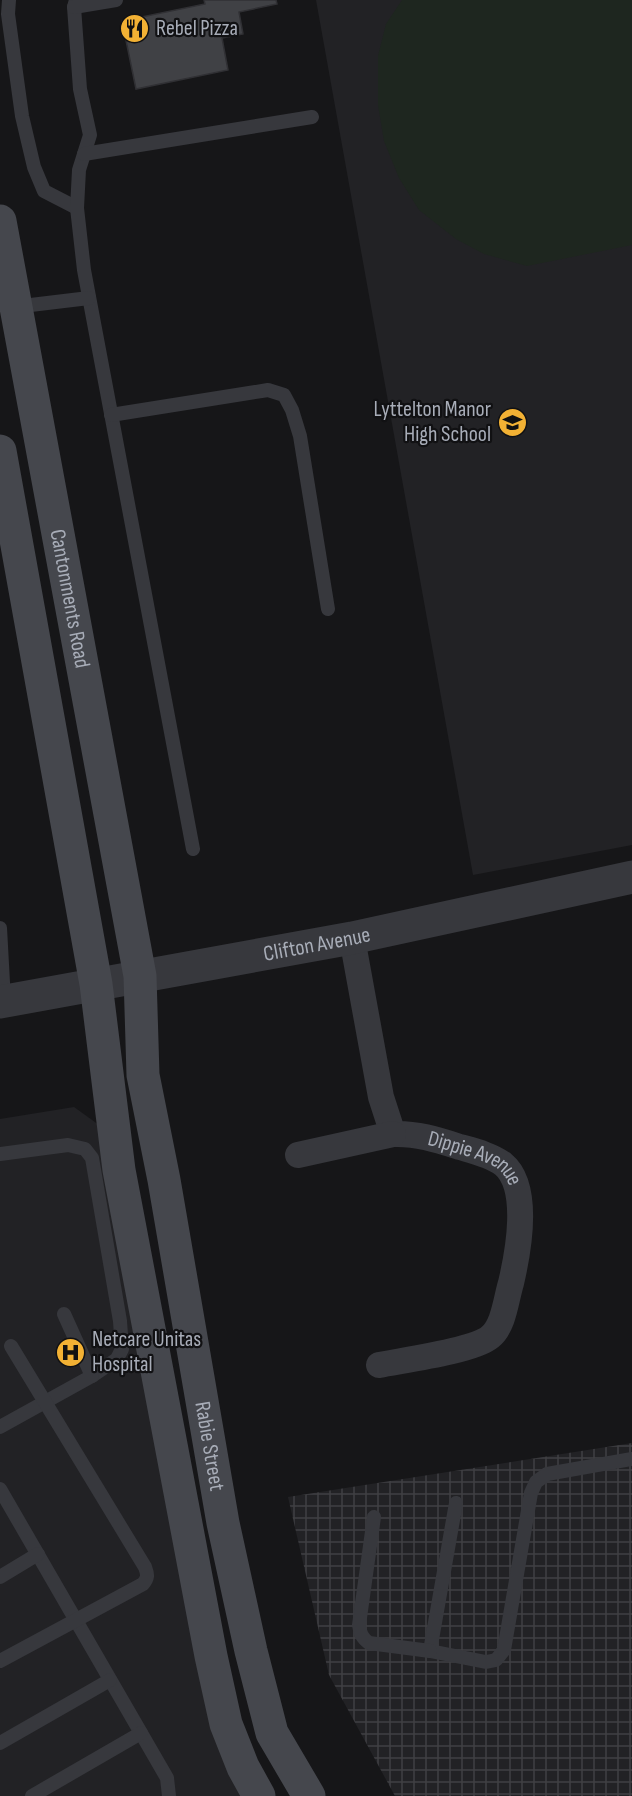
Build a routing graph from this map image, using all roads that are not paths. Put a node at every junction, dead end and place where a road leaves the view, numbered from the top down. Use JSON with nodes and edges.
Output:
{"nodes":[{"id":1,"x":9,"y":0,"type":"edge"},
{"id":2,"x":116,"y":0,"type":"edge"},
{"id":3,"x":75,"y":4,"type":"edge"},
{"id":4,"x":312,"y":117,"type":"dead end"},
{"id":5,"x":84,"y":154,"type":"junction"},
{"id":6,"x":77,"y":208,"type":"junction"},
{"id":7,"x":0,"y":221,"type":"edge"},
{"id":8,"x":89,"y":298,"type":"junction"},
{"id":9,"x":8,"y":308,"type":"edge"},
{"id":10,"x":111,"y":415,"type":"junction"},
{"id":11,"x":0,"y":451,"type":"edge"},
{"id":12,"x":328,"y":609,"type":"dead end"},
{"id":13,"x":193,"y":849,"type":"dead end"},
{"id":14,"x":632,"y":878,"type":"edge"},
{"id":15,"x":0,"y":928,"type":"edge"},
{"id":16,"x":352,"y":938,"type":"junction"},
{"id":17,"x":141,"y":976,"type":"junction"},
{"id":18,"x":96,"y":984,"type":"junction"},
{"id":19,"x":2,"y":1001,"type":"edge"},
{"id":20,"x":393,"y":1134,"type":"junction"},
{"id":21,"x":0,"y":1154,"type":"edge"},
{"id":22,"x":298,"y":1155,"type":"dead end"},
{"id":23,"x":64,"y":1314,"type":"dead end"},
{"id":24,"x":12,"y":1346,"type":"dead end"},
{"id":25,"x":379,"y":1365,"type":"dead end"},
{"id":26,"x":92,"y":1376,"type":"junction"},
{"id":27,"x":46,"y":1402,"type":"junction"},
{"id":28,"x":0,"y":1427,"type":"edge"},
{"id":29,"x":632,"y":1459,"type":"edge"},
{"id":30,"x":2,"y":1497,"type":"edge"},
{"id":31,"x":456,"y":1503,"type":"dead end"},
{"id":32,"x":374,"y":1517,"type":"dead end"},
{"id":33,"x":38,"y":1554,"type":"junction"},
{"id":34,"x":0,"y":1577,"type":"edge"},
{"id":35,"x":75,"y":1620,"type":"junction"},
{"id":36,"x":430,"y":1651,"type":"junction"},
{"id":37,"x":0,"y":1662,"type":"edge"},
{"id":38,"x":110,"y":1680,"type":"junction"},
{"id":39,"x":141,"y":1732,"type":"junction"},
{"id":40,"x":0,"y":1743,"type":"edge"},
{"id":41,"x":32,"y":1796,"type":"edge"},
{"id":42,"x":169,"y":1796,"type":"edge"},
{"id":43,"x":259,"y":1796,"type":"edge"},
{"id":44,"x":309,"y":1796,"type":"edge"}],
"edges":[{"from":1,"to":6,"type":"lane"},
{"from":2,"to":3,"type":"lane"},
{"from":3,"to":5,"type":"lane"},
{"from":4,"to":5,"type":"lane"},
{"from":5,"to":6,"type":"lane"},
{"from":6,"to":8,"type":"lane"},
{"from":7,"to":9,"type":"main road","name":"Cantonments Road"},
{"from":8,"to":9,"type":"lane"},
{"from":8,"to":10,"type":"lane"},
{"from":9,"to":17,"type":"main road","name":"Cantonments Road"},
{"from":10,"to":12,"type":"lane"},
{"from":10,"to":13,"type":"lane"},
{"from":11,"to":18,"type":"main road","name":"Cantonments Road"},
{"from":14,"to":16,"type":"street","name":"Clifton Avenue"},
{"from":15,"to":19,"type":"lane"},
{"from":16,"to":17,"type":"street","name":"Clifton Avenue"},
{"from":16,"to":20,"type":"street","name":"Dippie Avenue"},
{"from":17,"to":18,"type":"street","name":"Clifton Avenue"},
{"from":17,"to":44,"type":"main road","name":"Rabie Street"},
{"from":18,"to":19,"type":"street","name":"Clifton Avenue"},
{"from":18,"to":43,"type":"main road","name":"Rabie Street"},
{"from":20,"to":22,"type":"street"},
{"from":20,"to":25,"type":"street","name":"Dippie Avenue"},
{"from":21,"to":26,"type":"lane"},
{"from":23,"to":26,"type":"lane"},
{"from":24,"to":27,"type":"lane"},
{"from":26,"to":27,"type":"lane"},
{"from":27,"to":28,"type":"lane"},
{"from":27,"to":35,"type":"lane"},
{"from":29,"to":36,"type":"lane"},
{"from":30,"to":33,"type":"lane"},
{"from":31,"to":36,"type":"lane"},
{"from":32,"to":36,"type":"lane"},
{"from":33,"to":34,"type":"lane"},
{"from":33,"to":35,"type":"lane"},
{"from":35,"to":37,"type":"lane"},
{"from":35,"to":38,"type":"lane"},
{"from":38,"to":39,"type":"lane"},
{"from":38,"to":40,"type":"lane"},
{"from":39,"to":41,"type":"lane"},
{"from":39,"to":42,"type":"lane"}]}
